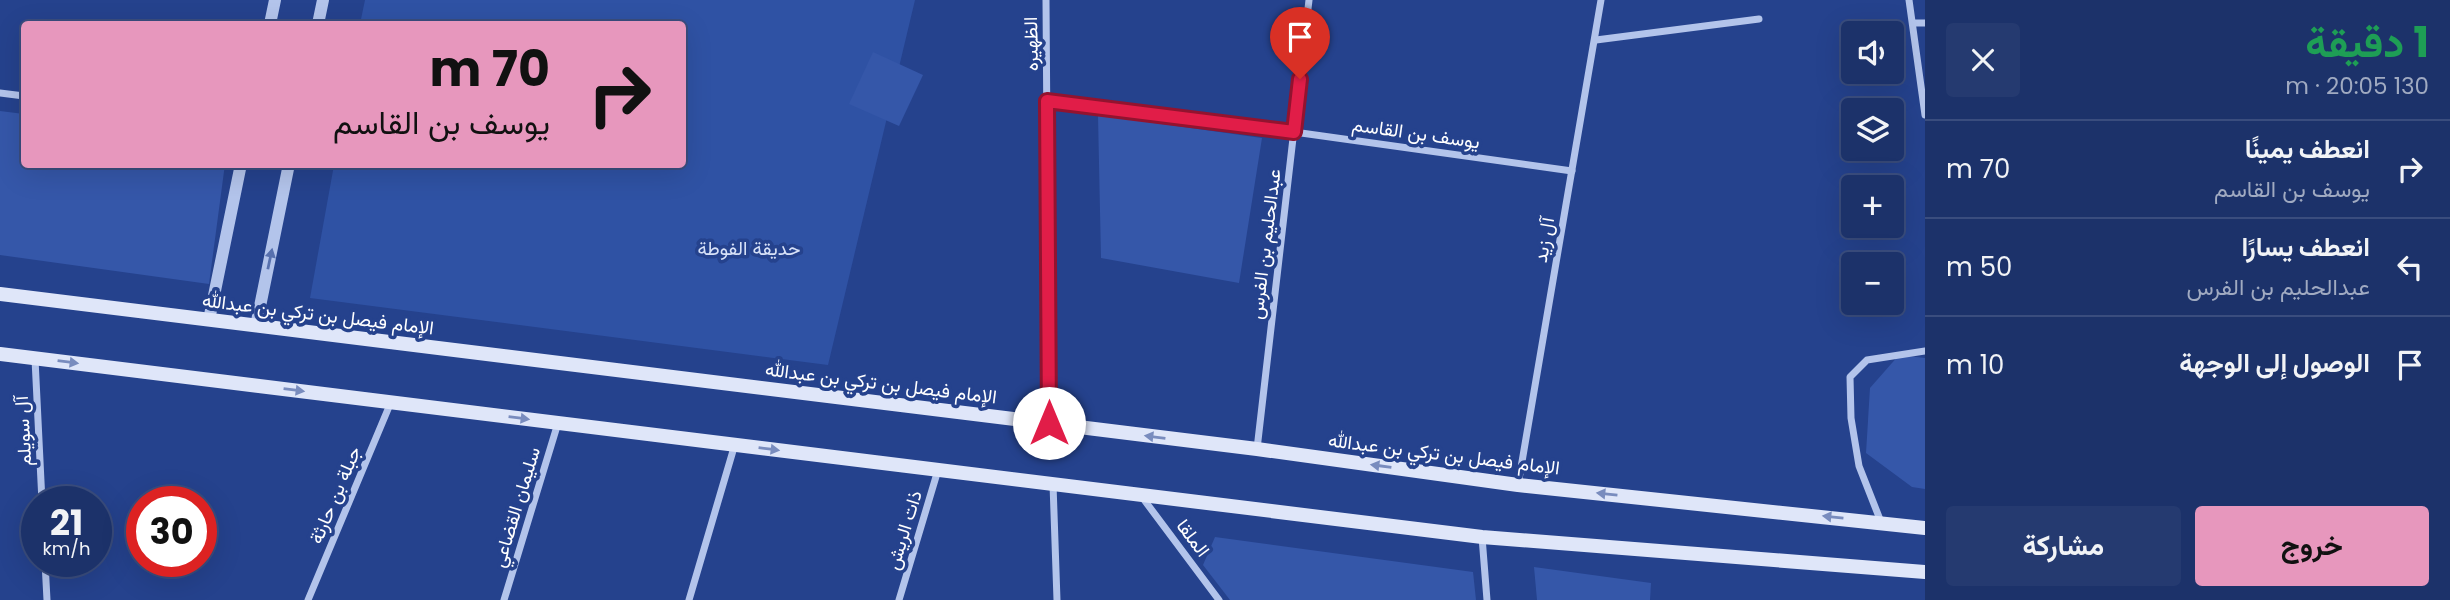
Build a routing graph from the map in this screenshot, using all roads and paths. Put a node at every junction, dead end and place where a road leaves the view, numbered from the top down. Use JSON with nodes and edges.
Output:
{"nodes":[{"id":1,"x":275,"y":0,"type":"edge"},
{"id":2,"x":323,"y":0,"type":"edge"},
{"id":3,"x":1046,"y":0,"type":"edge"},
{"id":4,"x":1309,"y":0,"type":"edge"},
{"id":5,"x":1601,"y":0,"type":"edge"},
{"id":6,"x":1909,"y":0,"type":"edge"},
{"id":7,"x":1759,"y":19,"type":"dead end"},
{"id":8,"x":271,"y":21,"type":"edge"},
{"id":9,"x":319,"y":21,"type":"edge"},
{"id":10,"x":1913,"y":23,"type":"junction"},
{"id":11,"x":1925,"y":23,"type":"edge"},
{"id":12,"x":1596,"y":40,"type":"junction"},
{"id":13,"x":0,"y":93,"type":"edge"},
{"id":14,"x":21,"y":96,"type":"edge"},
{"id":15,"x":1047,"y":101,"type":"junction"},
{"id":16,"x":1925,"y":115,"type":"edge"},
{"id":17,"x":1294,"y":132,"type":"junction"},
{"id":18,"x":240,"y":168,"type":"edge"},
{"id":19,"x":288,"y":168,"type":"edge"},
{"id":20,"x":1572,"y":171,"type":"junction"},
{"id":21,"x":0,"y":294,"type":"edge"},
{"id":22,"x":209,"y":320,"type":"junction"},
{"id":23,"x":256,"y":326,"type":"junction"},
{"id":24,"x":1925,"y":351,"type":"edge"},
{"id":25,"x":0,"y":354,"type":"edge"},
{"id":26,"x":35,"y":358,"type":"junction"},
{"id":27,"x":391,"y":402,"type":"junction"},
{"id":28,"x":558,"y":423,"type":"junction"},
{"id":29,"x":1049,"y":423,"type":"junction"},
{"id":30,"x":734,"y":444,"type":"junction"},
{"id":31,"x":1257,"y":449,"type":"junction"},
{"id":32,"x":938,"y":470,"type":"junction"},
{"id":33,"x":1053,"y":484,"type":"junction"},
{"id":34,"x":1518,"y":485,"type":"junction"},
{"id":35,"x":41,"y":486,"type":"edge"},
{"id":36,"x":1141,"y":495,"type":"junction"},
{"id":37,"x":1881,"y":522,"type":"junction"},
{"id":38,"x":1925,"y":528,"type":"edge"},
{"id":39,"x":1482,"y":537,"type":"junction"},
{"id":40,"x":1925,"y":572,"type":"edge"},
{"id":41,"x":46,"y":577,"type":"edge"},
{"id":42,"x":47,"y":600,"type":"edge"},
{"id":43,"x":308,"y":600,"type":"edge"},
{"id":44,"x":504,"y":600,"type":"edge"},
{"id":45,"x":689,"y":600,"type":"edge"},
{"id":46,"x":899,"y":600,"type":"edge"},
{"id":47,"x":1057,"y":600,"type":"edge"},
{"id":48,"x":1219,"y":600,"type":"edge"},
{"id":49,"x":1487,"y":600,"type":"edge"}],
"edges":[{"from":1,"to":8,"type":"street"},
{"from":2,"to":9,"type":"street"},
{"from":3,"to":15,"type":"street","name":"الظهيره"},
{"from":4,"to":17,"type":"street","name":"عبدالحليم بن الفرس"},
{"from":5,"to":12,"type":"street","name":"آل زيد"},
{"from":6,"to":10,"type":"street"},
{"from":7,"to":12,"type":"street"},
{"from":10,"to":11,"type":"street"},
{"from":10,"to":16,"type":"street"},
{"from":12,"to":20,"type":"street","name":"آل زيد"},
{"from":13,"to":14,"type":"street"},
{"from":15,"to":17,"type":"street","name":"يوسف بن القاسم"},
{"from":15,"to":29,"type":"street","name":"الظهيره"},
{"from":17,"to":20,"type":"street","name":"يوسف بن القاسم"},
{"from":17,"to":31,"type":"street","name":"عبدالحليم بن الفرس"},
{"from":18,"to":22,"type":"street"},
{"from":23,"to":19,"type":"street","one_way":true},
{"from":20,"to":34,"type":"street","name":"آل زيد"},
{"from":21,"to":22,"type":"main road","name":"الإمام فيصل بن تركي بن عبدالله"},
{"from":22,"to":23,"type":"main road","name":"الإمام فيصل بن تركي بن عبدالله"},
{"from":23,"to":29,"type":"main road","name":"الإمام فيصل بن تركي بن عبدالله"},
{"from":24,"to":37,"type":"street"},
{"from":25,"to":26,"type":"main road"},
{"from":26,"to":27,"type":"main road","one_way":true},
{"from":26,"to":35,"type":"street","name":"آل سويلم"},
{"from":27,"to":28,"type":"main road","one_way":true},
{"from":27,"to":43,"type":"street","name":"جبلة بن حارثة"},
{"from":28,"to":30,"type":"main road"},
{"from":28,"to":44,"type":"street","name":"سليمان القضاعي"},
{"from":31,"to":29,"type":"main road","name":"الإمام فيصل بن تركي بن عبدالله","one_way":true},
{"from":30,"to":32,"type":"main road","one_way":true},
{"from":30,"to":45,"type":"street"},
{"from":34,"to":31,"type":"main road","name":"الإمام فيصل بن تركي بن عبدالله","one_way":true},
{"from":32,"to":33,"type":"main road"},
{"from":32,"to":46,"type":"street","name":"ذات الريش"},
{"from":33,"to":36,"type":"main road"},
{"from":33,"to":47,"type":"street"},
{"from":37,"to":34,"type":"main road","name":"الإمام فيصل بن تركي بن عبدالله","one_way":true},
{"from":36,"to":39,"type":"main road"},
{"from":36,"to":48,"type":"street","name":"الملقا"},
{"from":37,"to":38,"type":"main road","name":"الإمام فيصل بن تركي بن عبدالله"},
{"from":39,"to":40,"type":"main road"},
{"from":39,"to":49,"type":"street"},
{"from":41,"to":42,"type":"street"}]}
